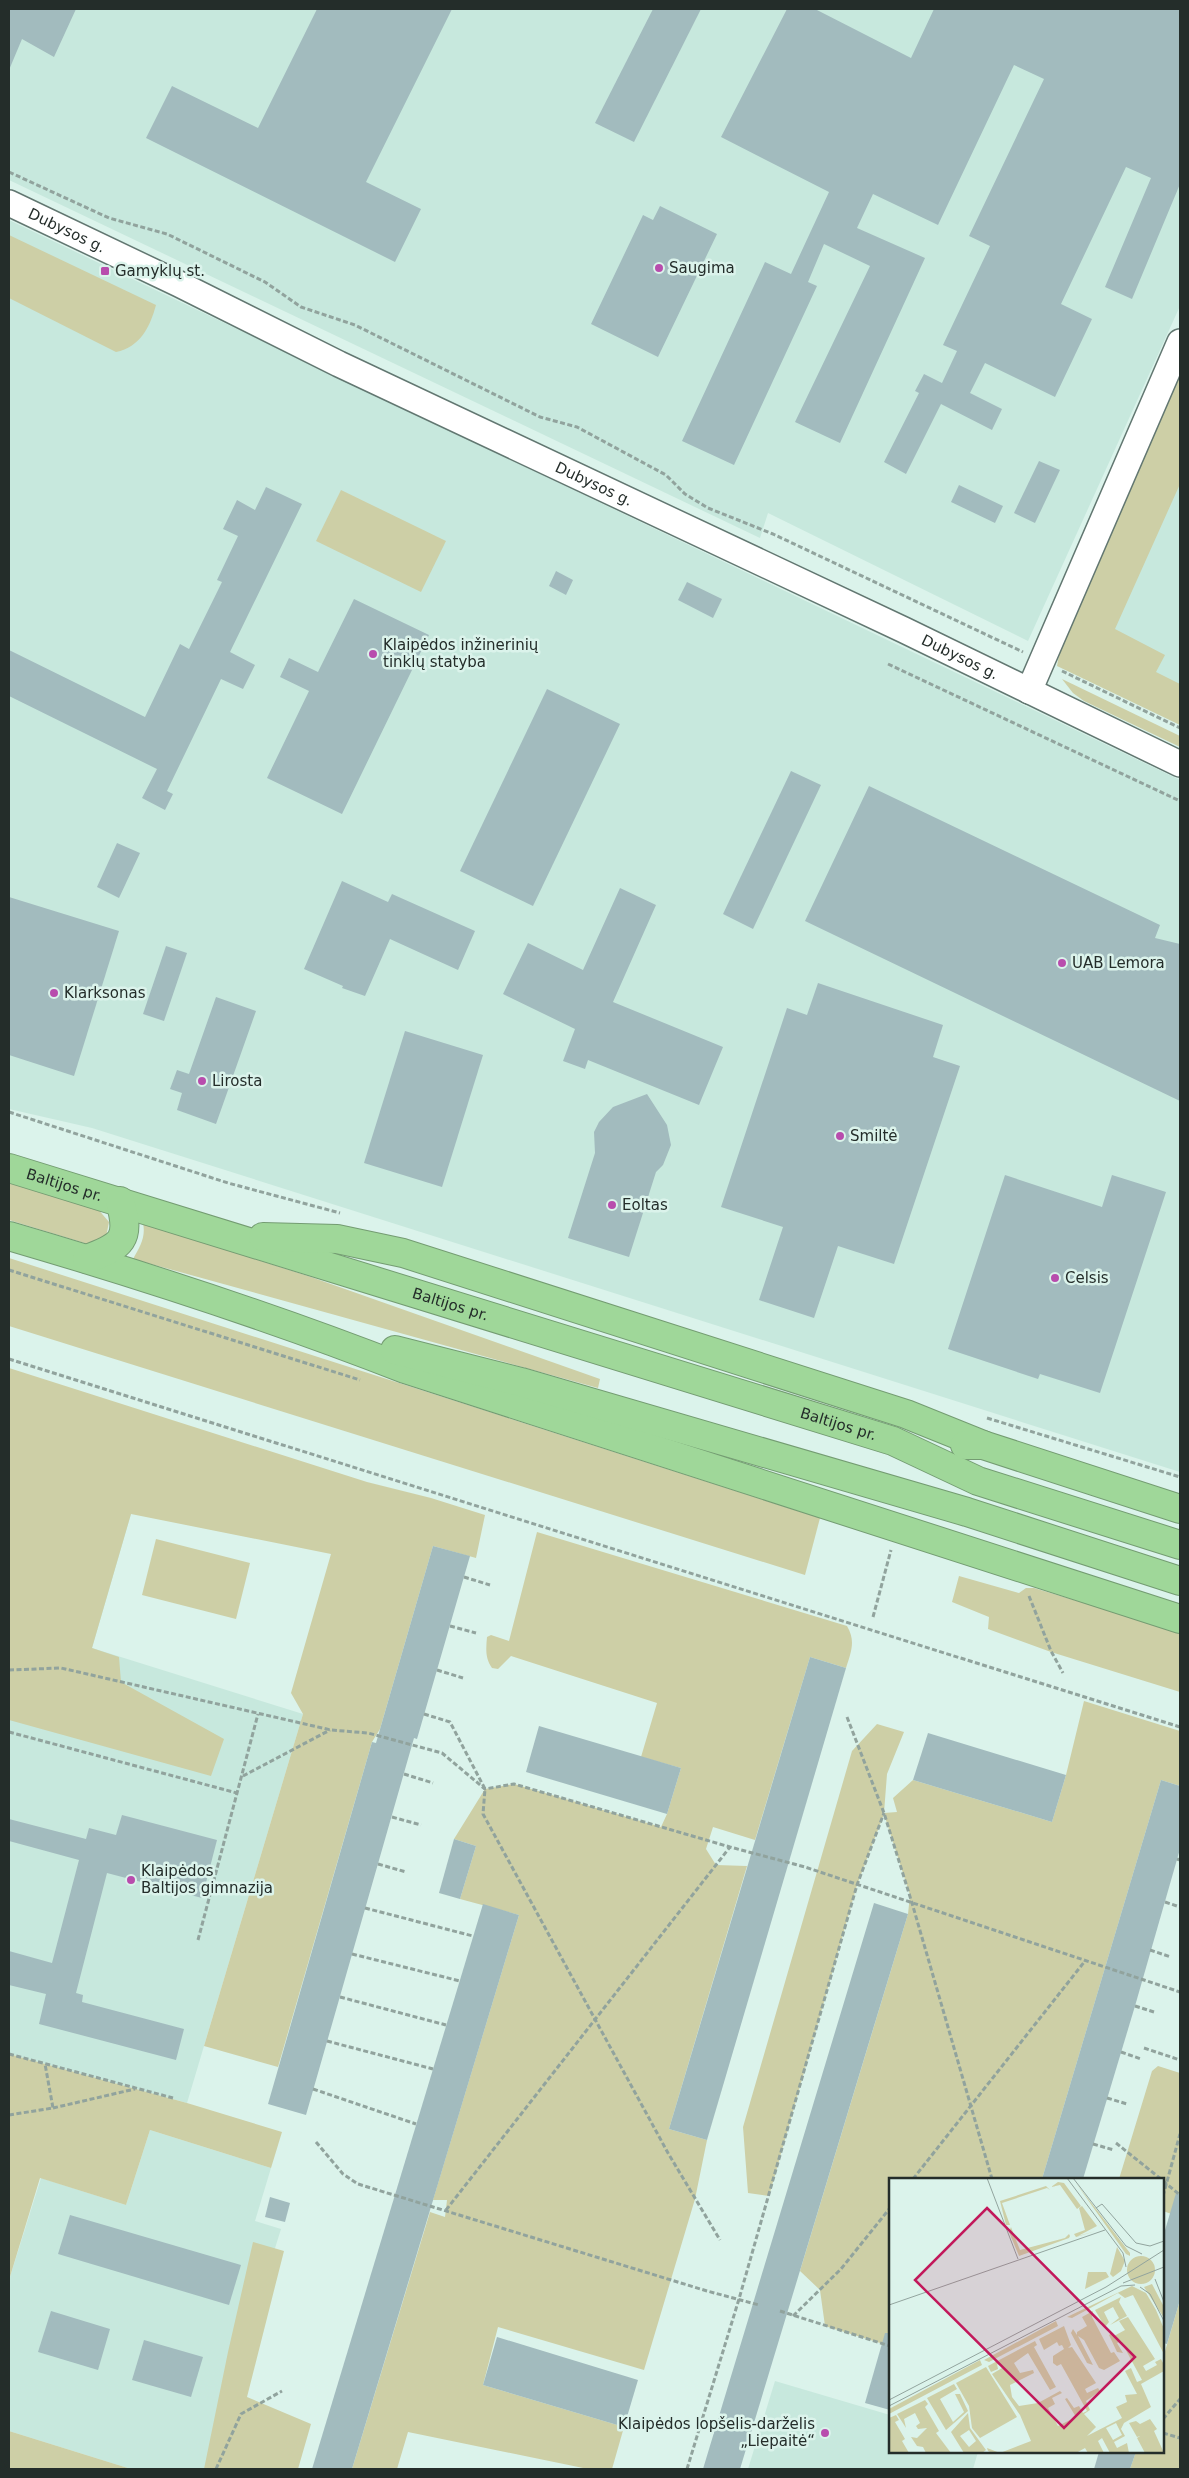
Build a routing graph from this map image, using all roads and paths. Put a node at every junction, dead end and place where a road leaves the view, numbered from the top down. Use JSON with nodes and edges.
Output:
{"nodes":[{"id":1,"x":9,"y":172,"type":"edge"},
{"id":2,"x":9,"y":203,"type":"edge"},
{"id":3,"x":1180,"y":342,"type":"edge"},
{"id":4,"x":1042,"y":662,"type":"junction"},
{"id":5,"x":888,"y":664,"type":"dead end"},
{"id":6,"x":1029,"y":691,"type":"junction"},
{"id":7,"x":1180,"y":728,"type":"edge"},
{"id":8,"x":1180,"y":764,"type":"edge"},
{"id":9,"x":1180,"y":802,"type":"edge"},
{"id":10,"x":9,"y":1112,"type":"edge"},
{"id":11,"x":135,"y":1153,"type":"dead end"},
{"id":12,"x":9,"y":1168,"type":"edge"},
{"id":13,"x":120,"y":1201,"type":"junction"},
{"id":14,"x":9,"y":1236,"type":"edge"},
{"id":15,"x":230,"y":1236,"type":"junction"},
{"id":16,"x":87,"y":1259,"type":"junction"},
{"id":17,"x":317,"y":1335,"type":"junction"},
{"id":18,"x":9,"y":1359,"type":"edge"},
{"id":19,"x":893,"y":1441,"type":"junction"},
{"id":20,"x":983,"y":1446,"type":"junction"},
{"id":21,"x":1180,"y":1509,"type":"edge"},
{"id":22,"x":1180,"y":1545,"type":"edge"},
{"id":23,"x":883,"y":1546,"type":"dead end"},
{"id":24,"x":892,"y":1549,"type":"junction"},
{"id":25,"x":901,"y":1552,"type":"dead end"},
{"id":26,"x":464,"y":1577,"type":"dead end"},
{"id":27,"x":1180,"y":1581,"type":"edge"},
{"id":28,"x":490,"y":1584,"type":"dead end"},
{"id":29,"x":1026,"y":1588,"type":"dead end"},
{"id":30,"x":874,"y":1617,"type":"dead end"},
{"id":31,"x":1180,"y":1619,"type":"edge"},
{"id":32,"x":450,"y":1626,"type":"dead end"},
{"id":33,"x":476,"y":1633,"type":"dead end"},
{"id":34,"x":9,"y":1670,"type":"edge"},
{"id":35,"x":437,"y":1670,"type":"dead end"},
{"id":36,"x":1062,"y":1674,"type":"dead end"},
{"id":37,"x":463,"y":1678,"type":"dead end"},
{"id":38,"x":258,"y":1714,"type":"junction"},
{"id":39,"x":424,"y":1714,"type":"dead end"},
{"id":40,"x":848,"y":1717,"type":"dead end"},
{"id":41,"x":1180,"y":1727,"type":"edge"},
{"id":42,"x":331,"y":1730,"type":"junction"},
{"id":43,"x":9,"y":1732,"type":"edge"},
{"id":44,"x":404,"y":1774,"type":"dead end"},
{"id":45,"x":242,"y":1776,"type":"junction"},
{"id":46,"x":434,"y":1783,"type":"dead end"},
{"id":47,"x":484,"y":1789,"type":"junction"},
{"id":48,"x":237,"y":1793,"type":"junction"},
{"id":49,"x":884,"y":1813,"type":"junction"},
{"id":50,"x":392,"y":1817,"type":"dead end"},
{"id":51,"x":420,"y":1825,"type":"dead end"},
{"id":52,"x":730,"y":1847,"type":"junction"},
{"id":53,"x":378,"y":1864,"type":"dead end"},
{"id":54,"x":406,"y":1872,"type":"dead end"},
{"id":55,"x":857,"y":1885,"type":"junction"},
{"id":56,"x":1165,"y":1902,"type":"dead end"},
{"id":57,"x":912,"y":1903,"type":"junction"},
{"id":58,"x":1180,"y":1907,"type":"edge"},
{"id":59,"x":365,"y":1908,"type":"dead end"},
{"id":60,"x":473,"y":1936,"type":"dead end"},
{"id":61,"x":198,"y":1940,"type":"dead end"},
{"id":62,"x":1150,"y":1950,"type":"dead end"},
{"id":63,"x":352,"y":1954,"type":"dead end"},
{"id":64,"x":1171,"y":1957,"type":"dead end"},
{"id":65,"x":1084,"y":1961,"type":"junction"},
{"id":66,"x":460,"y":1981,"type":"dead end"},
{"id":67,"x":1180,"y":1992,"type":"edge"},
{"id":68,"x":340,"y":1997,"type":"dead end"},
{"id":69,"x":1135,"y":2006,"type":"dead end"},
{"id":70,"x":1154,"y":2012,"type":"dead end"},
{"id":71,"x":595,"y":2020,"type":"junction"},
{"id":72,"x":446,"y":2026,"type":"dead end"},
{"id":73,"x":327,"y":2042,"type":"dead end"},
{"id":74,"x":1144,"y":2048,"type":"dead end"},
{"id":75,"x":1121,"y":2052,"type":"dead end"},
{"id":76,"x":9,"y":2054,"type":"edge"},
{"id":77,"x":1141,"y":2059,"type":"dead end"},
{"id":78,"x":1180,"y":2060,"type":"edge"},
{"id":79,"x":45,"y":2064,"type":"junction"},
{"id":80,"x":433,"y":2069,"type":"dead end"},
{"id":81,"x":136,"y":2089,"type":"junction"},
{"id":82,"x":313,"y":2089,"type":"dead end"},
{"id":83,"x":173,"y":2098,"type":"dead end"},
{"id":84,"x":1107,"y":2098,"type":"dead end"},
{"id":85,"x":1128,"y":2104,"type":"dead end"},
{"id":86,"x":971,"y":2107,"type":"junction"},
{"id":87,"x":53,"y":2108,"type":"junction"},
{"id":88,"x":9,"y":2115,"type":"edge"},
{"id":89,"x":416,"y":2124,"type":"dead end"},
{"id":90,"x":1180,"y":2134,"type":"edge"},
{"id":91,"x":316,"y":2142,"type":"dead end"},
{"id":92,"x":1116,"y":2142,"type":"dead end"},
{"id":93,"x":1093,"y":2144,"type":"dead end"},
{"id":94,"x":1114,"y":2150,"type":"dead end"},
{"id":95,"x":914,"y":2178,"type":"edge"},
{"id":96,"x":992,"y":2178,"type":"edge"},
{"id":97,"x":1160,"y":2178,"type":"edge"},
{"id":98,"x":1166,"y":2184,"type":"junction"},
{"id":99,"x":1164,"y":2192,"type":"edge"},
{"id":100,"x":1180,"y":2195,"type":"edge"},
{"id":101,"x":889,"y":2209,"type":"edge"},
{"id":102,"x":446,"y":2210,"type":"junction"},
{"id":103,"x":720,"y":2240,"type":"dead end"},
{"id":104,"x":739,"y":2299,"type":"junction"},
{"id":105,"x":759,"y":2304,"type":"dead end"},
{"id":106,"x":780,"y":2310,"type":"dead end"},
{"id":107,"x":793,"y":2316,"type":"junction"},
{"id":108,"x":889,"y":2346,"type":"edge"},
{"id":109,"x":282,"y":2391,"type":"dead end"},
{"id":110,"x":1180,"y":2399,"type":"edge"},
{"id":111,"x":1164,"y":2419,"type":"edge"},
{"id":112,"x":1164,"y":2433,"type":"edge"},
{"id":113,"x":1180,"y":2438,"type":"edge"},
{"id":114,"x":216,"y":2469,"type":"edge"},
{"id":115,"x":687,"y":2469,"type":"edge"}],
"edges":[{"from":1,"to":4,"type":"path"},
{"from":2,"to":6,"type":"street","name":"Dubysos g."},
{"from":3,"to":4,"type":"street"},
{"from":4,"to":6,"type":"street"},
{"from":4,"to":7,"type":"path"},
{"from":5,"to":9,"type":"path"},
{"from":6,"to":8,"type":"street","name":"Dubysos g."},
{"from":10,"to":11,"type":"path"},
{"from":12,"to":13,"type":"highway","name":"Baltijos pr."},
{"from":13,"to":15,"type":"highway","name":"Baltijos pr."},
{"from":13,"to":16,"type":"highway"},
{"from":14,"to":16,"type":"highway"},
{"from":15,"to":19,"type":"highway","name":"Baltijos pr."},
{"from":15,"to":20,"type":"highway"},
{"from":16,"to":17,"type":"highway"},
{"from":17,"to":27,"type":"highway"},
{"from":17,"to":31,"type":"highway"},
{"from":18,"to":41,"type":"path"},
{"from":19,"to":20,"type":"highway"},
{"from":19,"to":22,"type":"highway"},
{"from":20,"to":21,"type":"highway"},
{"from":23,"to":24,"type":"path"},
{"from":24,"to":25,"type":"path"},
{"from":24,"to":30,"type":"path"},
{"from":26,"to":28,"type":"path"},
{"from":29,"to":36,"type":"path"},
{"from":32,"to":33,"type":"path"},
{"from":34,"to":38,"type":"path"},
{"from":35,"to":37,"type":"path"},
{"from":38,"to":42,"type":"path"},
{"from":38,"to":45,"type":"path"},
{"from":39,"to":47,"type":"path"},
{"from":40,"to":49,"type":"path"},
{"from":42,"to":45,"type":"path"},
{"from":42,"to":47,"type":"path"},
{"from":43,"to":48,"type":"path"},
{"from":44,"to":46,"type":"path"},
{"from":45,"to":48,"type":"path"},
{"from":47,"to":52,"type":"path"},
{"from":47,"to":71,"type":"path"},
{"from":48,"to":61,"type":"path"},
{"from":49,"to":55,"type":"path"},
{"from":49,"to":57,"type":"path"},
{"from":50,"to":51,"type":"path"},
{"from":52,"to":55,"type":"path"},
{"from":52,"to":71,"type":"path"},
{"from":53,"to":54,"type":"path"},
{"from":55,"to":57,"type":"path"},
{"from":55,"to":104,"type":"path"},
{"from":56,"to":58,"type":"path"},
{"from":57,"to":65,"type":"path"},
{"from":57,"to":86,"type":"path"},
{"from":59,"to":60,"type":"path"},
{"from":62,"to":64,"type":"path"},
{"from":63,"to":66,"type":"path"},
{"from":65,"to":67,"type":"path"},
{"from":65,"to":86,"type":"path"},
{"from":68,"to":72,"type":"path"},
{"from":69,"to":70,"type":"path"},
{"from":71,"to":102,"type":"path"},
{"from":71,"to":103,"type":"path"},
{"from":73,"to":80,"type":"path"},
{"from":74,"to":78,"type":"path"},
{"from":75,"to":77,"type":"path"},
{"from":76,"to":79,"type":"path"},
{"from":79,"to":81,"type":"path"},
{"from":79,"to":87,"type":"path"},
{"from":81,"to":83,"type":"path"},
{"from":81,"to":87,"type":"path"},
{"from":82,"to":89,"type":"path"},
{"from":84,"to":85,"type":"path"},
{"from":86,"to":95,"type":"path"},
{"from":86,"to":96,"type":"path"},
{"from":87,"to":88,"type":"path"},
{"from":90,"to":98,"type":"path"},
{"from":91,"to":102,"type":"path"},
{"from":92,"to":97,"type":"path"},
{"from":93,"to":94,"type":"path"},
{"from":98,"to":99,"type":"path"},
{"from":98,"to":100,"type":"path"},
{"from":101,"to":107,"type":"path"},
{"from":102,"to":104,"type":"path"},
{"from":104,"to":105,"type":"path"},
{"from":104,"to":115,"type":"path"},
{"from":106,"to":107,"type":"path"},
{"from":107,"to":108,"type":"path"},
{"from":109,"to":114,"type":"path"},
{"from":110,"to":111,"type":"path"},
{"from":112,"to":113,"type":"path"}]}
